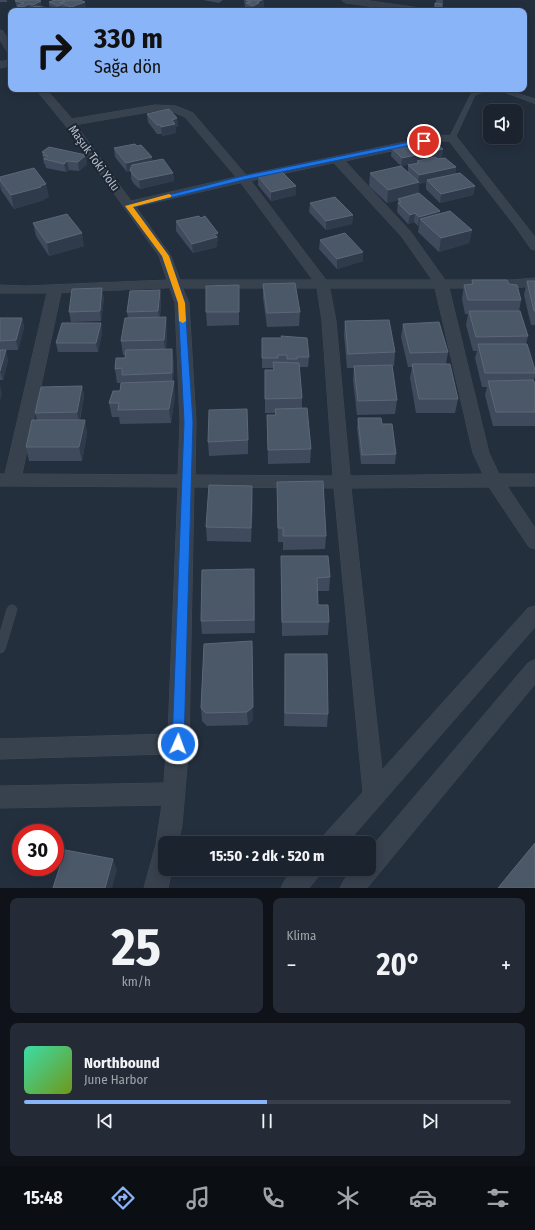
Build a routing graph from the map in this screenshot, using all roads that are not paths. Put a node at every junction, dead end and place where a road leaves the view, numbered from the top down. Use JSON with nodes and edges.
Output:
{"nodes":[{"id":1,"x":346,"y":0,"type":"edge"},
{"id":2,"x":400,"y":8,"type":"edge"},
{"id":3,"x":0,"y":33,"type":"edge"},
{"id":4,"x":8,"y":46,"type":"edge"},
{"id":5,"x":43,"y":92,"type":"edge"},
{"id":6,"x":480,"y":92,"type":"edge"},
{"id":7,"x":507,"y":92,"type":"edge"},
{"id":8,"x":535,"y":101,"type":"edge"},
{"id":9,"x":69,"y":123,"type":"junction"},
{"id":10,"x":452,"y":138,"type":"junction"},
{"id":11,"x":337,"y":159,"type":"junction"},
{"id":12,"x":243,"y":178,"type":"junction"},
{"id":13,"x":129,"y":206,"type":"junction"},
{"id":14,"x":535,"y":246,"type":"edge"},
{"id":15,"x":535,"y":282,"type":"edge"},
{"id":16,"x":176,"y":284,"type":"junction"},
{"id":17,"x":441,"y":284,"type":"junction"},
{"id":18,"x":323,"y":285,"type":"junction"},
{"id":19,"x":0,"y":289,"type":"edge"},
{"id":20,"x":56,"y":289,"type":"junction"},
{"id":21,"x":6,"y":480,"type":"edge"},
{"id":22,"x":535,"y":480,"type":"edge"},
{"id":23,"x":494,"y":481,"type":"junction"},
{"id":24,"x":186,"y":482,"type":"junction"},
{"id":25,"x":342,"y":482,"type":"junction"},
{"id":26,"x":535,"y":542,"type":"edge"},
{"id":27,"x":12,"y":609,"type":"dead end"},
{"id":28,"x":535,"y":614,"type":"edge"},
{"id":29,"x":0,"y":649,"type":"edge"},
{"id":30,"x":535,"y":669,"type":"edge"},
{"id":31,"x":178,"y":744,"type":"junction"},
{"id":32,"x":0,"y":749,"type":"edge"},
{"id":33,"x":173,"y":794,"type":"junction"},
{"id":34,"x":374,"y":796,"type":"junction"},
{"id":35,"x":0,"y":797,"type":"edge"},
{"id":36,"x":169,"y":836,"type":"edge"},
{"id":37,"x":338,"y":836,"type":"edge"},
{"id":38,"x":376,"y":858,"type":"edge"},
{"id":39,"x":159,"y":876,"type":"edge"},
{"id":40,"x":304,"y":876,"type":"edge"},
{"id":41,"x":362,"y":876,"type":"edge"},
{"id":42,"x":156,"y":888,"type":"edge"},
{"id":43,"x":293,"y":888,"type":"edge"},
{"id":44,"x":352,"y":888,"type":"edge"}],
"edges":[{"from":1,"to":2,"type":"street"},
{"from":3,"to":4,"type":"street"},
{"from":5,"to":9,"type":"street","name":"Maşuk Toki Yolu"},
{"from":6,"to":10,"type":"lane"},
{"from":7,"to":8,"type":"lane"},
{"from":9,"to":12,"type":"street"},
{"from":9,"to":13,"type":"street","name":"Maşuk Toki Yolu"},
{"from":10,"to":11,"type":"street"},
{"from":10,"to":14,"type":"street"},
{"from":11,"to":12,"type":"street"},
{"from":11,"to":17,"type":"street"},
{"from":12,"to":13,"type":"street"},
{"from":12,"to":18,"type":"street"},
{"from":13,"to":16,"type":"street","name":"Maşuk Toki Yolu"},
{"from":15,"to":17,"type":"street"},
{"from":16,"to":18,"type":"street"},
{"from":16,"to":20,"type":"street"},
{"from":16,"to":24,"type":"street","name":"Maşuk Toki Yolu"},
{"from":17,"to":18,"type":"street"},
{"from":17,"to":23,"type":"street"},
{"from":18,"to":25,"type":"street"},
{"from":19,"to":20,"type":"street"},
{"from":20,"to":21,"type":"street"},
{"from":21,"to":24,"type":"street"},
{"from":22,"to":23,"type":"street"},
{"from":23,"to":25,"type":"street"},
{"from":23,"to":26,"type":"street"},
{"from":24,"to":25,"type":"street"},
{"from":24,"to":31,"type":"street","name":"Maşuk Toki Yolu"},
{"from":25,"to":34,"type":"street"},
{"from":27,"to":29,"type":"lane"},
{"from":28,"to":34,"type":"street"},
{"from":30,"to":38,"type":"street"},
{"from":31,"to":32,"type":"street"},
{"from":31,"to":33,"type":"street","name":"Maşuk Toki Yolu"},
{"from":33,"to":35,"type":"street"},
{"from":33,"to":36,"type":"street","name":"Maşuk Toki Yolu"},
{"from":34,"to":37,"type":"street"},
{"from":39,"to":42,"type":"street"},
{"from":40,"to":43,"type":"street"},
{"from":41,"to":44,"type":"street"}]}
